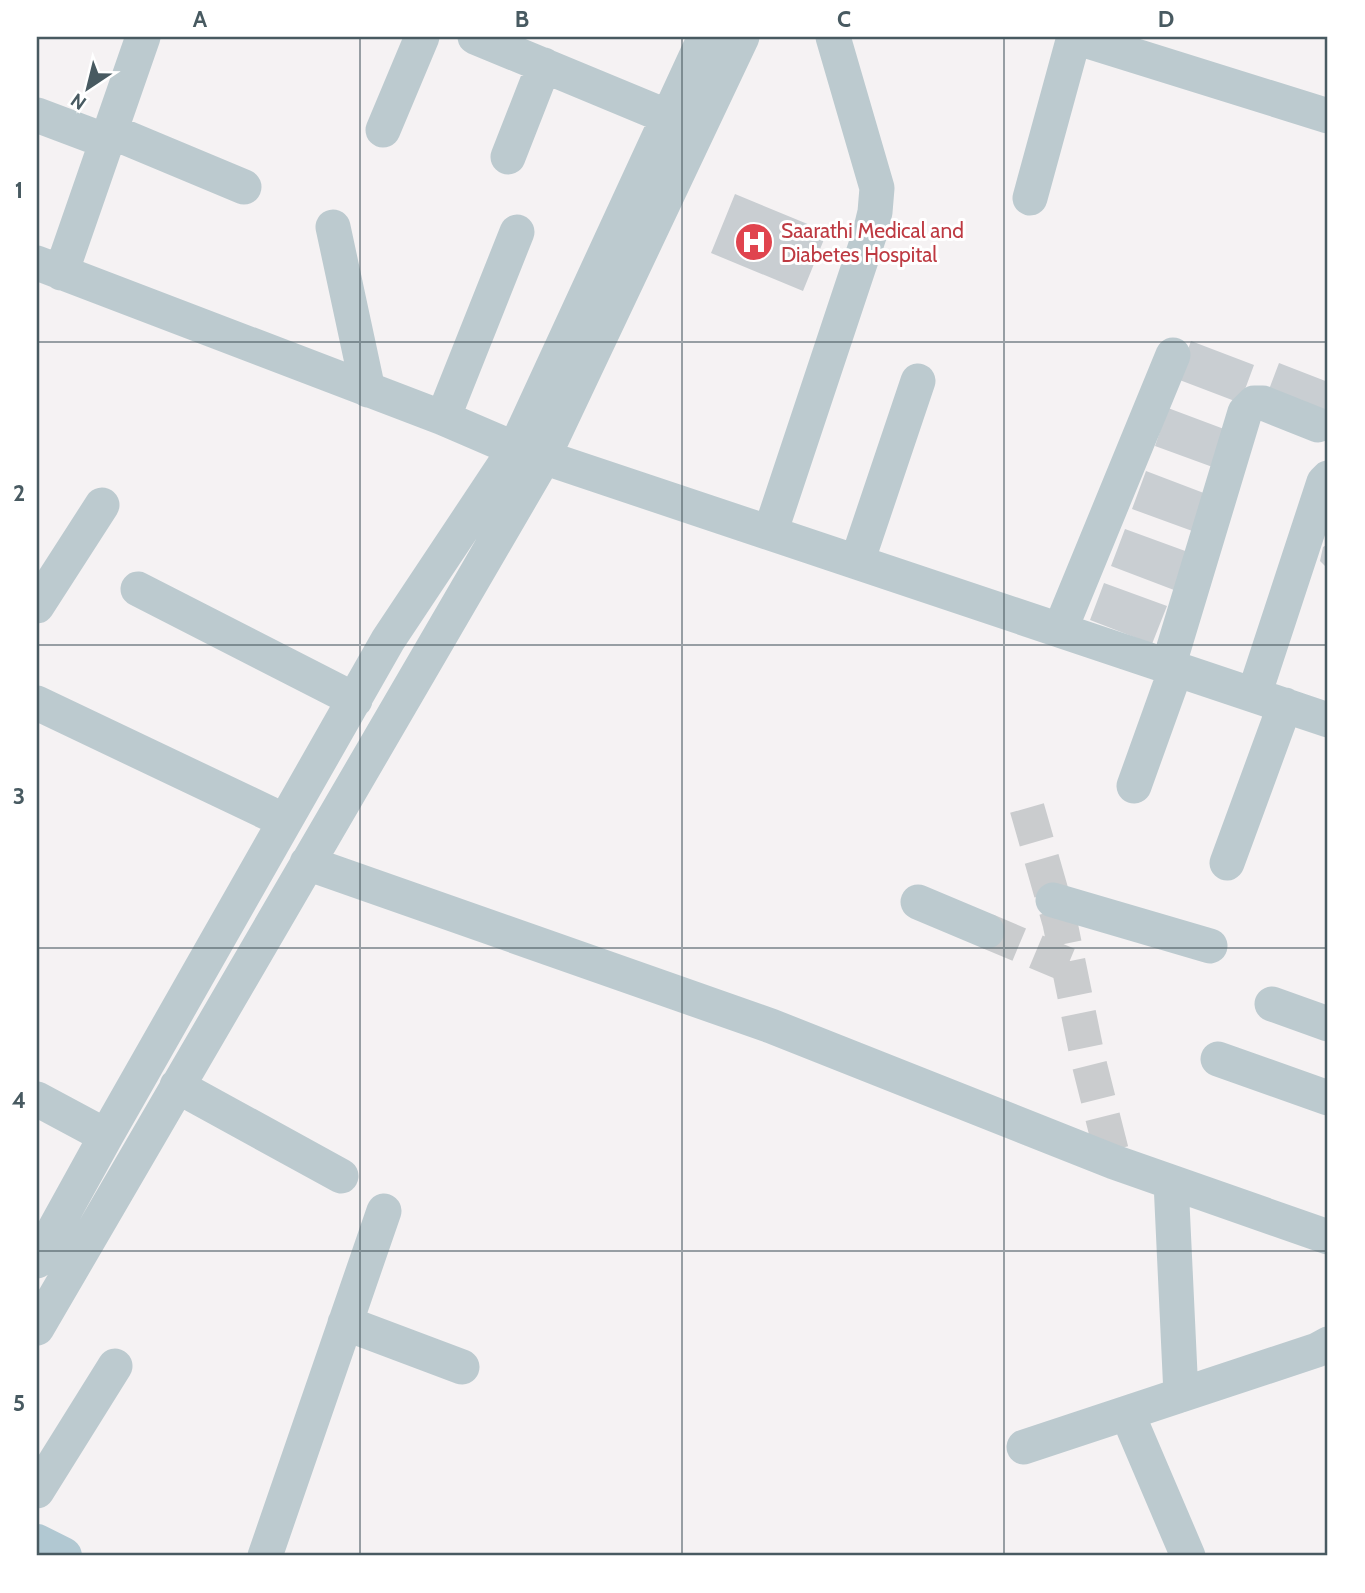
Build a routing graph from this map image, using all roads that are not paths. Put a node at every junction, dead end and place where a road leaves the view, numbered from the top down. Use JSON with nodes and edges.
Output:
{"nodes":[{"id":1,"x":143,"y":37,"type":"edge"},
{"id":2,"x":422,"y":37,"type":"edge"},
{"id":3,"x":475,"y":37,"type":"edge"},
{"id":4,"x":705,"y":37,"type":"edge"},
{"id":5,"x":742,"y":37,"type":"edge"},
{"id":6,"x":833,"y":37,"type":"edge"},
{"id":7,"x":1074,"y":37,"type":"edge"},
{"id":8,"x":544,"y":65,"type":"junction"},
{"id":9,"x":37,"y":115,"type":"edge"},
{"id":10,"x":1328,"y":116,"type":"edge"},
{"id":11,"x":668,"y":117,"type":"junction"},
{"id":12,"x":383,"y":130,"type":"dead end"},
{"id":13,"x":108,"y":136,"type":"junction"},
{"id":14,"x":508,"y":157,"type":"dead end"},
{"id":15,"x":244,"y":187,"type":"dead end"},
{"id":16,"x":1030,"y":198,"type":"dead end"},
{"id":17,"x":333,"y":227,"type":"dead end"},
{"id":18,"x":517,"y":232,"type":"dead end"},
{"id":19,"x":49,"y":268,"type":"edge"},
{"id":20,"x":1173,"y":355,"type":"dead end"},
{"id":21,"x":919,"y":381,"type":"dead end"},
{"id":22,"x":369,"y":390,"type":"junction"},
{"id":23,"x":443,"y":418,"type":"junction"},
{"id":24,"x":1318,"y":425,"type":"dead end"},
{"id":25,"x":529,"y":453,"type":"junction"},
{"id":26,"x":1328,"y":478,"type":"edge"},
{"id":27,"x":102,"y":505,"type":"dead end"},
{"id":28,"x":770,"y":533,"type":"junction"},
{"id":29,"x":857,"y":562,"type":"junction"},
{"id":30,"x":138,"y":589,"type":"dead end"},
{"id":31,"x":37,"y":606,"type":"edge"},
{"id":32,"x":1060,"y":630,"type":"junction"},
{"id":33,"x":1172,"y":668,"type":"junction"},
{"id":34,"x":355,"y":700,"type":"junction"},
{"id":35,"x":1269,"y":700,"type":"junction"},
{"id":36,"x":37,"y":703,"type":"edge"},
{"id":37,"x":1328,"y":720,"type":"edge"},
{"id":38,"x":1134,"y":786,"type":"dead end"},
{"id":39,"x":285,"y":821,"type":"junction"},
{"id":40,"x":307,"y":863,"type":"junction"},
{"id":41,"x":1227,"y":863,"type":"dead end"},
{"id":42,"x":1053,"y":900,"type":"dead end"},
{"id":43,"x":918,"y":902,"type":"dead end"},
{"id":44,"x":987,"y":931,"type":"tunnel mouth"},
{"id":45,"x":1210,"y":946,"type":"dead end"},
{"id":46,"x":1272,"y":1004,"type":"dead end"},
{"id":47,"x":1328,"y":1024,"type":"edge"},
{"id":48,"x":1218,"y":1059,"type":"dead end"},
{"id":49,"x":177,"y":1086,"type":"junction"},
{"id":50,"x":1328,"y":1098,"type":"edge"},
{"id":51,"x":37,"y":1099,"type":"edge"},
{"id":52,"x":106,"y":1136,"type":"junction"},
{"id":53,"x":341,"y":1176,"type":"dead end"},
{"id":54,"x":1171,"y":1182,"type":"junction"},
{"id":55,"x":384,"y":1211,"type":"dead end"},
{"id":56,"x":1328,"y":1237,"type":"edge"},
{"id":57,"x":37,"y":1261,"type":"edge"},
{"id":58,"x":345,"y":1323,"type":"junction"},
{"id":59,"x":37,"y":1328,"type":"edge"},
{"id":60,"x":1328,"y":1344,"type":"edge"},
{"id":61,"x":116,"y":1366,"type":"dead end"},
{"id":62,"x":462,"y":1367,"type":"dead end"},
{"id":63,"x":1181,"y":1395,"type":"junction"},
{"id":64,"x":1127,"y":1413,"type":"junction"},
{"id":65,"x":1024,"y":1447,"type":"dead end"},
{"id":66,"x":37,"y":1491,"type":"edge"},
{"id":67,"x":37,"y":1543,"type":"edge"},
{"id":68,"x":64,"y":1556,"type":"edge"},
{"id":69,"x":265,"y":1556,"type":"edge"},
{"id":70,"x":1188,"y":1556,"type":"edge"}],
"edges":[{"from":1,"to":13,"type":"street"},
{"from":2,"to":12,"type":"street"},
{"from":3,"to":8,"type":"street"},
{"from":4,"to":11,"type":"street"},
{"from":5,"to":25,"type":"street"},
{"from":6,"to":28,"type":"street"},
{"from":7,"to":10,"type":"street"},
{"from":7,"to":16,"type":"street"},
{"from":8,"to":11,"type":"street"},
{"from":8,"to":14,"type":"street"},
{"from":9,"to":13,"type":"street"},
{"from":11,"to":25,"type":"street"},
{"from":13,"to":15,"type":"street"},
{"from":13,"to":19,"type":"street"},
{"from":17,"to":22,"type":"street"},
{"from":18,"to":23,"type":"street"},
{"from":19,"to":22,"type":"street"},
{"from":20,"to":32,"type":"street"},
{"from":21,"to":29,"type":"street"},
{"from":22,"to":23,"type":"street"},
{"from":23,"to":25,"type":"street"},
{"from":24,"to":33,"type":"street"},
{"from":25,"to":28,"type":"street"},
{"from":25,"to":34,"type":"street"},
{"from":25,"to":40,"type":"street"},
{"from":26,"to":35,"type":"street"},
{"from":27,"to":31,"type":"street"},
{"from":28,"to":29,"type":"street"},
{"from":29,"to":32,"type":"street"},
{"from":30,"to":34,"type":"street"},
{"from":32,"to":33,"type":"street"},
{"from":33,"to":35,"type":"street"},
{"from":33,"to":38,"type":"street"},
{"from":34,"to":39,"type":"street"},
{"from":35,"to":37,"type":"street"},
{"from":35,"to":41,"type":"street"},
{"from":36,"to":39,"type":"street"},
{"from":39,"to":52,"type":"street"},
{"from":40,"to":49,"type":"street"},
{"from":40,"to":54,"type":"street"},
{"from":42,"to":45,"type":"street"},
{"from":43,"to":44,"type":"street"},
{"from":46,"to":47,"type":"street"},
{"from":48,"to":50,"type":"street"},
{"from":49,"to":53,"type":"street"},
{"from":49,"to":59,"type":"street"},
{"from":51,"to":52,"type":"street"},
{"from":52,"to":57,"type":"street"},
{"from":54,"to":56,"type":"street"},
{"from":54,"to":63,"type":"street"},
{"from":55,"to":58,"type":"street"},
{"from":58,"to":62,"type":"street"},
{"from":58,"to":69,"type":"street"},
{"from":60,"to":63,"type":"street"},
{"from":61,"to":66,"type":"street"},
{"from":63,"to":64,"type":"street"},
{"from":64,"to":65,"type":"street"},
{"from":64,"to":70,"type":"street"},
{"from":67,"to":68,"type":"main road"}]}
